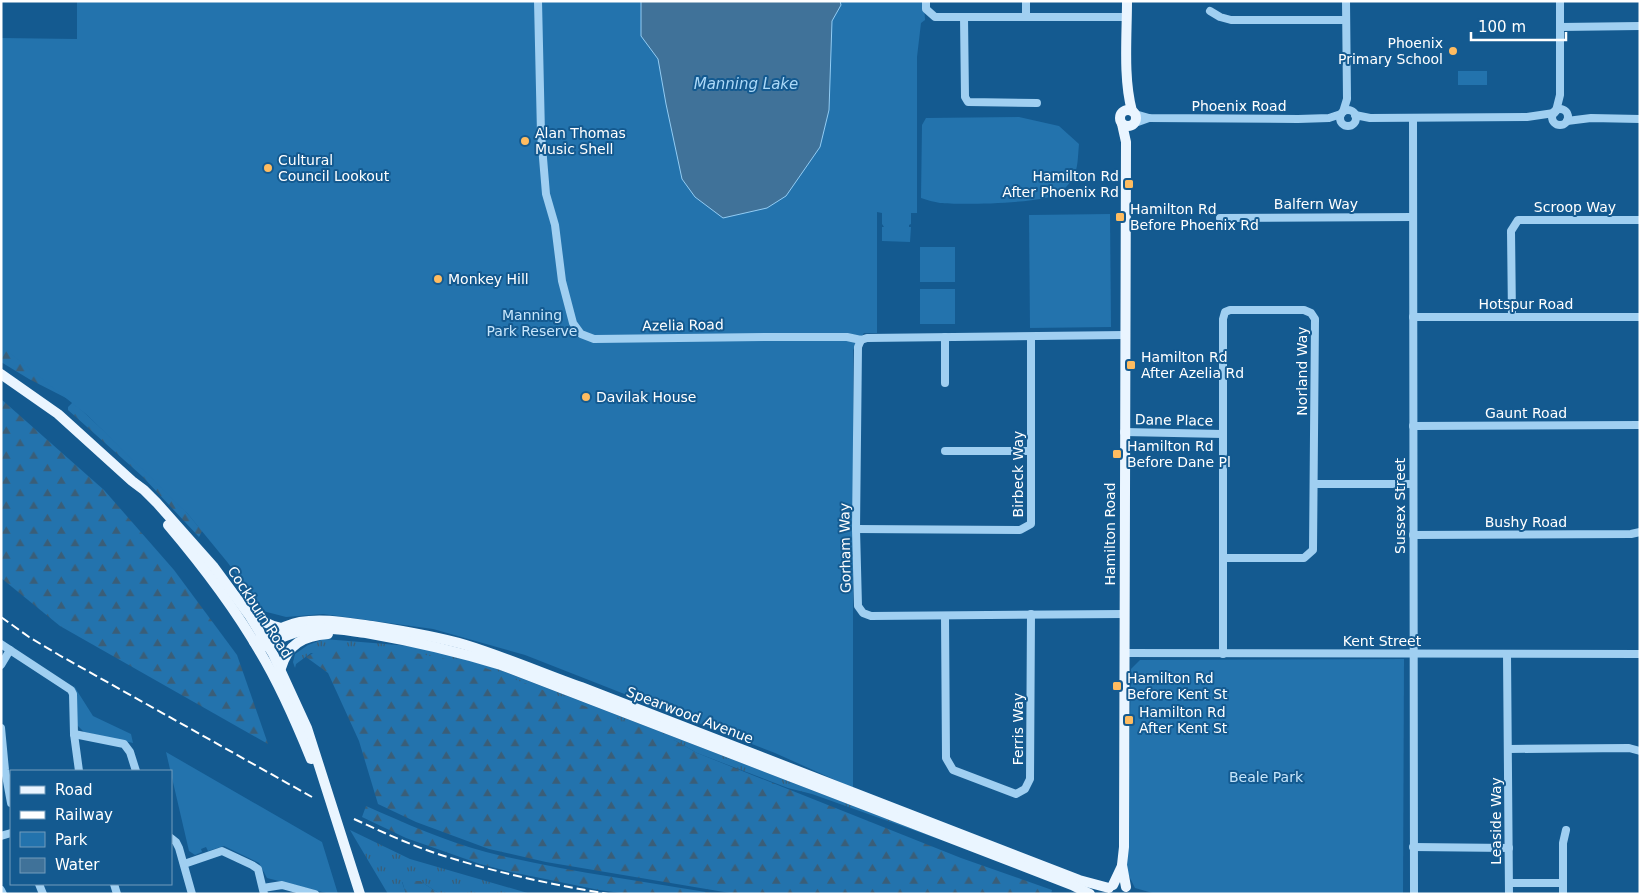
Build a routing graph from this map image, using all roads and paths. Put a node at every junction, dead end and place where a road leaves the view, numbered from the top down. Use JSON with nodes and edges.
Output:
{"nodes":[{"id":1,"x":538,"y":1,"type":"edge"},
{"id":2,"x":1026,"y":1,"type":"edge"},
{"id":3,"x":1123,"y":1,"type":"edge"},
{"id":4,"x":1127,"y":1,"type":"edge"},
{"id":5,"x":1346,"y":1,"type":"edge"},
{"id":6,"x":1560,"y":1,"type":"edge"},
{"id":7,"x":926,"y":5,"type":"edge"},
{"id":8,"x":1210,"y":11,"type":"dead end"},
{"id":9,"x":1026,"y":16,"type":"junction"},
{"id":10,"x":964,"y":17,"type":"junction"},
{"id":11,"x":1125,"y":17,"type":"junction"},
{"id":12,"x":1346,"y":20,"type":"junction"},
{"id":13,"x":1640,"y":26,"type":"edge"},
{"id":14,"x":1560,"y":27,"type":"junction"},
{"id":15,"x":1560,"y":95,"type":"junction"},
{"id":16,"x":1347,"y":99,"type":"junction"},
{"id":17,"x":1037,"y":103,"type":"dead end"},
{"id":18,"x":1555,"y":112,"type":"junction"},
{"id":19,"x":1342,"y":113,"type":"junction"},
{"id":20,"x":1566,"y":116,"type":"junction"},
{"id":21,"x":1132,"y":117,"type":"junction"},
{"id":22,"x":1354,"y":117,"type":"junction"},
{"id":23,"x":1527,"y":117,"type":"junction"},
{"id":24,"x":1329,"y":118,"type":"junction"},
{"id":25,"x":1413,"y":118,"type":"junction"},
{"id":26,"x":1640,"y":119,"type":"edge"},
{"id":27,"x":1555,"y":122,"type":"junction"},
{"id":28,"x":1342,"y":124,"type":"junction"},
{"id":29,"x":1126,"y":142,"type":"junction"},
{"id":30,"x":1412,"y":217,"type":"junction"},
{"id":31,"x":1220,"y":218,"type":"dead end"},
{"id":32,"x":1640,"y":220,"type":"edge"},
{"id":33,"x":1512,"y":316,"type":"junction"},
{"id":34,"x":1413,"y":317,"type":"junction"},
{"id":35,"x":1640,"y":317,"type":"edge"},
{"id":36,"x":1124,"y":335,"type":"junction"},
{"id":37,"x":1031,"y":337,"type":"junction"},
{"id":38,"x":945,"y":338,"type":"junction"},
{"id":39,"x":861,"y":340,"type":"junction"},
{"id":40,"x":1,"y":374,"type":"edge"},
{"id":41,"x":945,"y":383,"type":"dead end"},
{"id":42,"x":1640,"y":425,"type":"edge"},
{"id":43,"x":1413,"y":426,"type":"junction"},
{"id":44,"x":1124,"y":432,"type":"junction"},
{"id":45,"x":1223,"y":434,"type":"junction"},
{"id":46,"x":945,"y":451,"type":"dead end"},
{"id":47,"x":1031,"y":451,"type":"junction"},
{"id":48,"x":132,"y":481,"type":"junction"},
{"id":49,"x":1314,"y":484,"type":"junction"},
{"id":50,"x":1413,"y":484,"type":"junction"},
{"id":51,"x":856,"y":529,"type":"junction"},
{"id":52,"x":1640,"y":532,"type":"edge"},
{"id":53,"x":1413,"y":535,"type":"junction"},
{"id":54,"x":1223,"y":558,"type":"junction"},
{"id":55,"x":240,"y":602,"type":"junction"},
{"id":56,"x":1031,"y":614,"type":"junction"},
{"id":57,"x":1124,"y":614,"type":"junction"},
{"id":58,"x":945,"y":616,"type":"junction"},
{"id":59,"x":281,"y":628,"type":"junction"},
{"id":60,"x":356,"y":632,"type":"junction"},
{"id":61,"x":261,"y":643,"type":"junction"},
{"id":62,"x":1,"y":644,"type":"edge"},
{"id":63,"x":10,"y":650,"type":"junction"},
{"id":64,"x":1124,"y":653,"type":"junction"},
{"id":65,"x":1412,"y":653,"type":"junction"},
{"id":66,"x":1223,"y":654,"type":"junction"},
{"id":67,"x":1508,"y":654,"type":"junction"},
{"id":68,"x":1640,"y":654,"type":"edge"},
{"id":69,"x":1,"y":665,"type":"edge"},
{"id":70,"x":281,"y":668,"type":"junction"},
{"id":71,"x":1,"y":728,"type":"edge"},
{"id":72,"x":74,"y":734,"type":"junction"},
{"id":73,"x":1509,"y":749,"type":"junction"},
{"id":74,"x":1639,"y":750,"type":"edge"},
{"id":75,"x":79,"y":770,"type":"edge"},
{"id":76,"x":136,"y":770,"type":"edge"},
{"id":77,"x":324,"y":784,"type":"junction"},
{"id":78,"x":10,"y":798,"type":"edge"},
{"id":79,"x":1566,"y":830,"type":"dead end"},
{"id":80,"x":172,"y":839,"type":"edge"},
{"id":81,"x":1413,"y":847,"type":"junction"},
{"id":82,"x":1509,"y":848,"type":"junction"},
{"id":83,"x":184,"y":864,"type":"junction"},
{"id":84,"x":1122,"y":865,"type":"junction"},
{"id":85,"x":1509,"y":883,"type":"junction"},
{"id":86,"x":1562,"y":883,"type":"junction"},
{"id":87,"x":1109,"y":889,"type":"edge"},
{"id":88,"x":1,"y":890,"type":"edge"},
{"id":89,"x":263,"y":891,"type":"edge"},
{"id":90,"x":1130,"y":892,"type":"edge"},
{"id":91,"x":3,"y":894,"type":"edge"},
{"id":92,"x":192,"y":894,"type":"edge"},
{"id":93,"x":315,"y":894,"type":"edge"},
{"id":94,"x":358,"y":894,"type":"edge"},
{"id":95,"x":1090,"y":894,"type":"edge"},
{"id":96,"x":1414,"y":894,"type":"edge"},
{"id":97,"x":1509,"y":894,"type":"edge"},
{"id":98,"x":1563,"y":894,"type":"edge"}],
"edges":[{"from":1,"to":39,"type":"street","name":"Azelia Road"},
{"from":2,"to":9,"type":"street"},
{"from":3,"to":11,"type":"main road"},
{"from":4,"to":11,"type":"main road"},
{"from":5,"to":12,"type":"street"},
{"from":6,"to":14,"type":"street"},
{"from":7,"to":10,"type":"street"},
{"from":8,"to":12,"type":"street"},
{"from":9,"to":10,"type":"street"},
{"from":9,"to":11,"type":"street"},
{"from":10,"to":17,"type":"street"},
{"from":11,"to":21,"type":"main road"},
{"from":12,"to":16,"type":"street"},
{"from":13,"to":14,"type":"street"},
{"from":14,"to":15,"type":"street"},
{"from":15,"to":18,"type":"street"},
{"from":15,"to":20,"type":"street"},
{"from":16,"to":19,"type":"street"},
{"from":16,"to":22,"type":"street"},
{"from":18,"to":20,"type":"street"},
{"from":18,"to":23,"type":"street"},
{"from":18,"to":27,"type":"street"},
{"from":19,"to":22,"type":"street"},
{"from":19,"to":24,"type":"street","name":"Phoenix Road"},
{"from":19,"to":28,"type":"street"},
{"from":20,"to":26,"type":"street"},
{"from":20,"to":27,"type":"street"},
{"from":21,"to":24,"type":"street","name":"Phoenix Road"},
{"from":21,"to":29,"type":"main road","name":"Hamilton Road"},
{"from":21,"to":29,"type":"main road","name":"Hamilton Road"},
{"from":22,"to":25,"type":"street"},
{"from":22,"to":28,"type":"street"},
{"from":23,"to":25,"type":"street"},
{"from":23,"to":27,"type":"street"},
{"from":24,"to":28,"type":"street","name":"Phoenix Road"},
{"from":25,"to":30,"type":"street","name":"Sussex Street"},
{"from":29,"to":36,"type":"main road","name":"Hamilton Road"},
{"from":30,"to":31,"type":"street","name":"Balfern Way"},
{"from":30,"to":34,"type":"street","name":"Sussex Street"},
{"from":32,"to":33,"type":"street","name":"Scroop Way"},
{"from":33,"to":34,"type":"street","name":"Hotspur Road"},
{"from":33,"to":35,"type":"street","name":"Hotspur Road"},
{"from":34,"to":43,"type":"street","name":"Sussex Street"},
{"from":36,"to":37,"type":"street","name":"Azelia Road"},
{"from":36,"to":44,"type":"main road","name":"Hamilton Road"},
{"from":37,"to":38,"type":"street","name":"Azelia Road"},
{"from":37,"to":47,"type":"street","name":"Birbeck Way"},
{"from":38,"to":39,"type":"street","name":"Azelia Road"},
{"from":38,"to":41,"type":"street"},
{"from":39,"to":51,"type":"street","name":"Gorham Way"},
{"from":40,"to":48,"type":"main road","name":"Cockburn Road"},
{"from":42,"to":43,"type":"street","name":"Gaunt Road"},
{"from":43,"to":50,"type":"street","name":"Sussex Street"},
{"from":44,"to":45,"type":"street","name":"Dane Place"},
{"from":44,"to":57,"type":"main road","name":"Hamilton Road"},
{"from":45,"to":49,"type":"street","name":"Norland Way"},
{"from":45,"to":54,"type":"street","name":"Norland Way"},
{"from":46,"to":47,"type":"street"},
{"from":47,"to":51,"type":"street","name":"Birbeck Way"},
{"from":48,"to":55,"type":"main road","name":"Cockburn Road"},
{"from":48,"to":61,"type":"main road","name":"Cockburn Road"},
{"from":49,"to":50,"type":"street"},
{"from":49,"to":54,"type":"street","name":"Norland Way"},
{"from":50,"to":53,"type":"street","name":"Sussex Street"},
{"from":51,"to":58,"type":"street","name":"Gorham Way"},
{"from":52,"to":53,"type":"street","name":"Bushy Road"},
{"from":53,"to":65,"type":"street","name":"Sussex Street"},
{"from":54,"to":66,"type":"street","name":"Norland Way"},
{"from":55,"to":59,"type":"main road"},
{"from":55,"to":61,"type":"main road","name":"Cockburn Road"},
{"from":56,"to":57,"type":"street","name":"Gorham Way"},
{"from":56,"to":58,"type":"street","name":"Gorham Way"},
{"from":56,"to":58,"type":"street","name":"Ferris Way"},
{"from":57,"to":64,"type":"main road","name":"Hamilton Road"},
{"from":59,"to":61,"type":"main road","name":"Spearwood Avenue"},
{"from":59,"to":87,"type":"main road","name":"Spearwood Avenue"},
{"from":60,"to":61,"type":"main road","name":"Spearwood Avenue"},
{"from":60,"to":70,"type":"main road"},
{"from":60,"to":95,"type":"main road","name":"Spearwood Avenue"},
{"from":61,"to":70,"type":"main road","name":"Cockburn Road"},
{"from":61,"to":77,"type":"main road","name":"Cockburn Road"},
{"from":62,"to":63,"type":"street"},
{"from":63,"to":69,"type":"street"},
{"from":63,"to":72,"type":"street"},
{"from":64,"to":66,"type":"street","name":"Kent Street"},
{"from":64,"to":84,"type":"main road","name":"Hamilton Road"},
{"from":65,"to":66,"type":"street","name":"Kent Street"},
{"from":65,"to":67,"type":"street","name":"Kent Street"},
{"from":65,"to":81,"type":"street","name":"Sussex Street"},
{"from":67,"to":68,"type":"street","name":"Kent Street"},
{"from":67,"to":73,"type":"street","name":"Leaside Way"},
{"from":70,"to":77,"type":"main road","name":"Cockburn Road"},
{"from":71,"to":78,"type":"street"},
{"from":72,"to":75,"type":"street"},
{"from":72,"to":76,"type":"street"},
{"from":73,"to":74,"type":"street"},
{"from":73,"to":82,"type":"street","name":"Leaside Way"},
{"from":77,"to":94,"type":"main road","name":"Cockburn Road"},
{"from":79,"to":86,"type":"street"},
{"from":80,"to":83,"type":"street"},
{"from":81,"to":82,"type":"street"},
{"from":81,"to":96,"type":"street","name":"Sussex Street"},
{"from":82,"to":85,"type":"street","name":"Leaside Way"},
{"from":83,"to":89,"type":"street"},
{"from":83,"to":92,"type":"street"},
{"from":84,"to":87,"type":"main road","name":"Hamilton Road"},
{"from":84,"to":90,"type":"main road","name":"Hamilton Road"},
{"from":85,"to":86,"type":"street"},
{"from":85,"to":97,"type":"street","name":"Leaside Way"},
{"from":86,"to":98,"type":"street"},
{"from":87,"to":90,"type":"main road","name":"Spearwood Avenue"},
{"from":88,"to":91,"type":"street"},
{"from":89,"to":93,"type":"street"}]}
